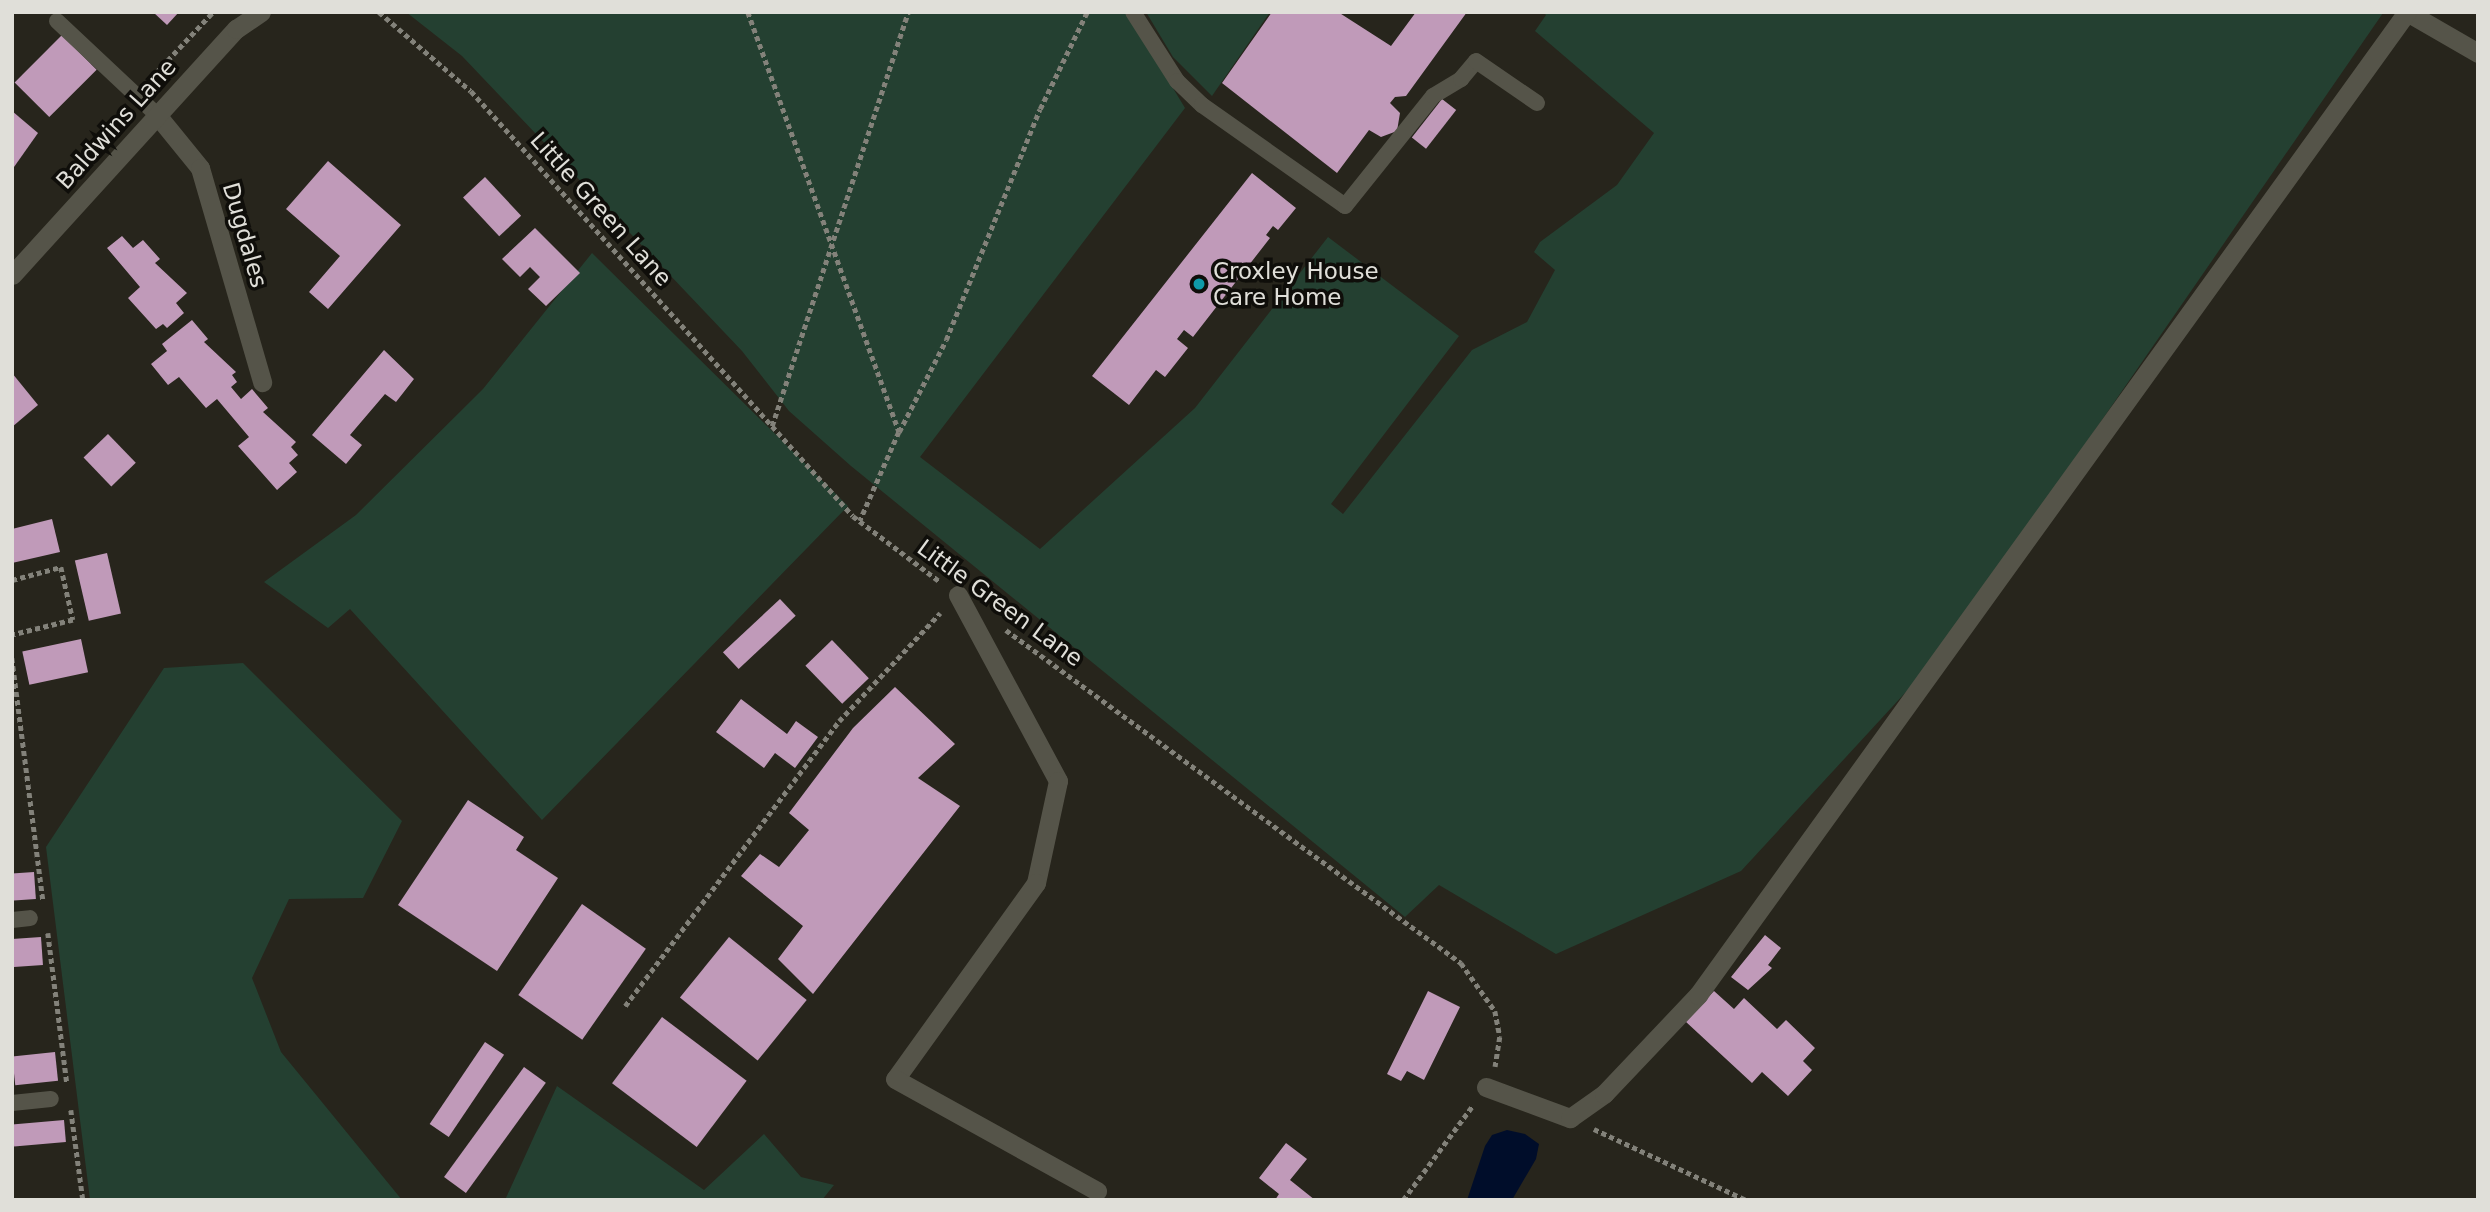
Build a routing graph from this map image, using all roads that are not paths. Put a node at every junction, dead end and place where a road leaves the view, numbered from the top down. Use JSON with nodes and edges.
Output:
{"nodes":[{"id":1,"x":261,"y":12,"type":"edge"},
{"id":2,"x":1133,"y":12,"type":"edge"},
{"id":3,"x":2407,"y":12,"type":"edge"},
{"id":4,"x":57,"y":21,"type":"dead end"},
{"id":5,"x":2478,"y":53,"type":"edge"},
{"id":6,"x":1537,"y":103,"type":"dead end"},
{"id":7,"x":157,"y":115,"type":"junction"},
{"id":8,"x":12,"y":275,"type":"edge"},
{"id":9,"x":262,"y":382,"type":"dead end"},
{"id":10,"x":958,"y":595,"type":"road end"},
{"id":11,"x":30,"y":919,"type":"dead end"},
{"id":12,"x":12,"y":920,"type":"edge"},
{"id":13,"x":1486,"y":1087,"type":"road end"},
{"id":14,"x":51,"y":1099,"type":"dead end"},
{"id":15,"x":12,"y":1103,"type":"edge"},
{"id":16,"x":1097,"y":1191,"type":"dead end"}],
"edges":[{"from":1,"to":7,"type":"street","name":"Baldwins Lane"},
{"from":2,"to":6,"type":"lane"},
{"from":3,"to":5,"type":"street"},
{"from":3,"to":13,"type":"street"},
{"from":4,"to":7,"type":"lane"},
{"from":7,"to":8,"type":"street","name":"Baldwins Lane"},
{"from":7,"to":9,"type":"street","name":"Dugdales"},
{"from":10,"to":16,"type":"street"},
{"from":11,"to":12,"type":"lane"},
{"from":14,"to":15,"type":"lane"}]}
